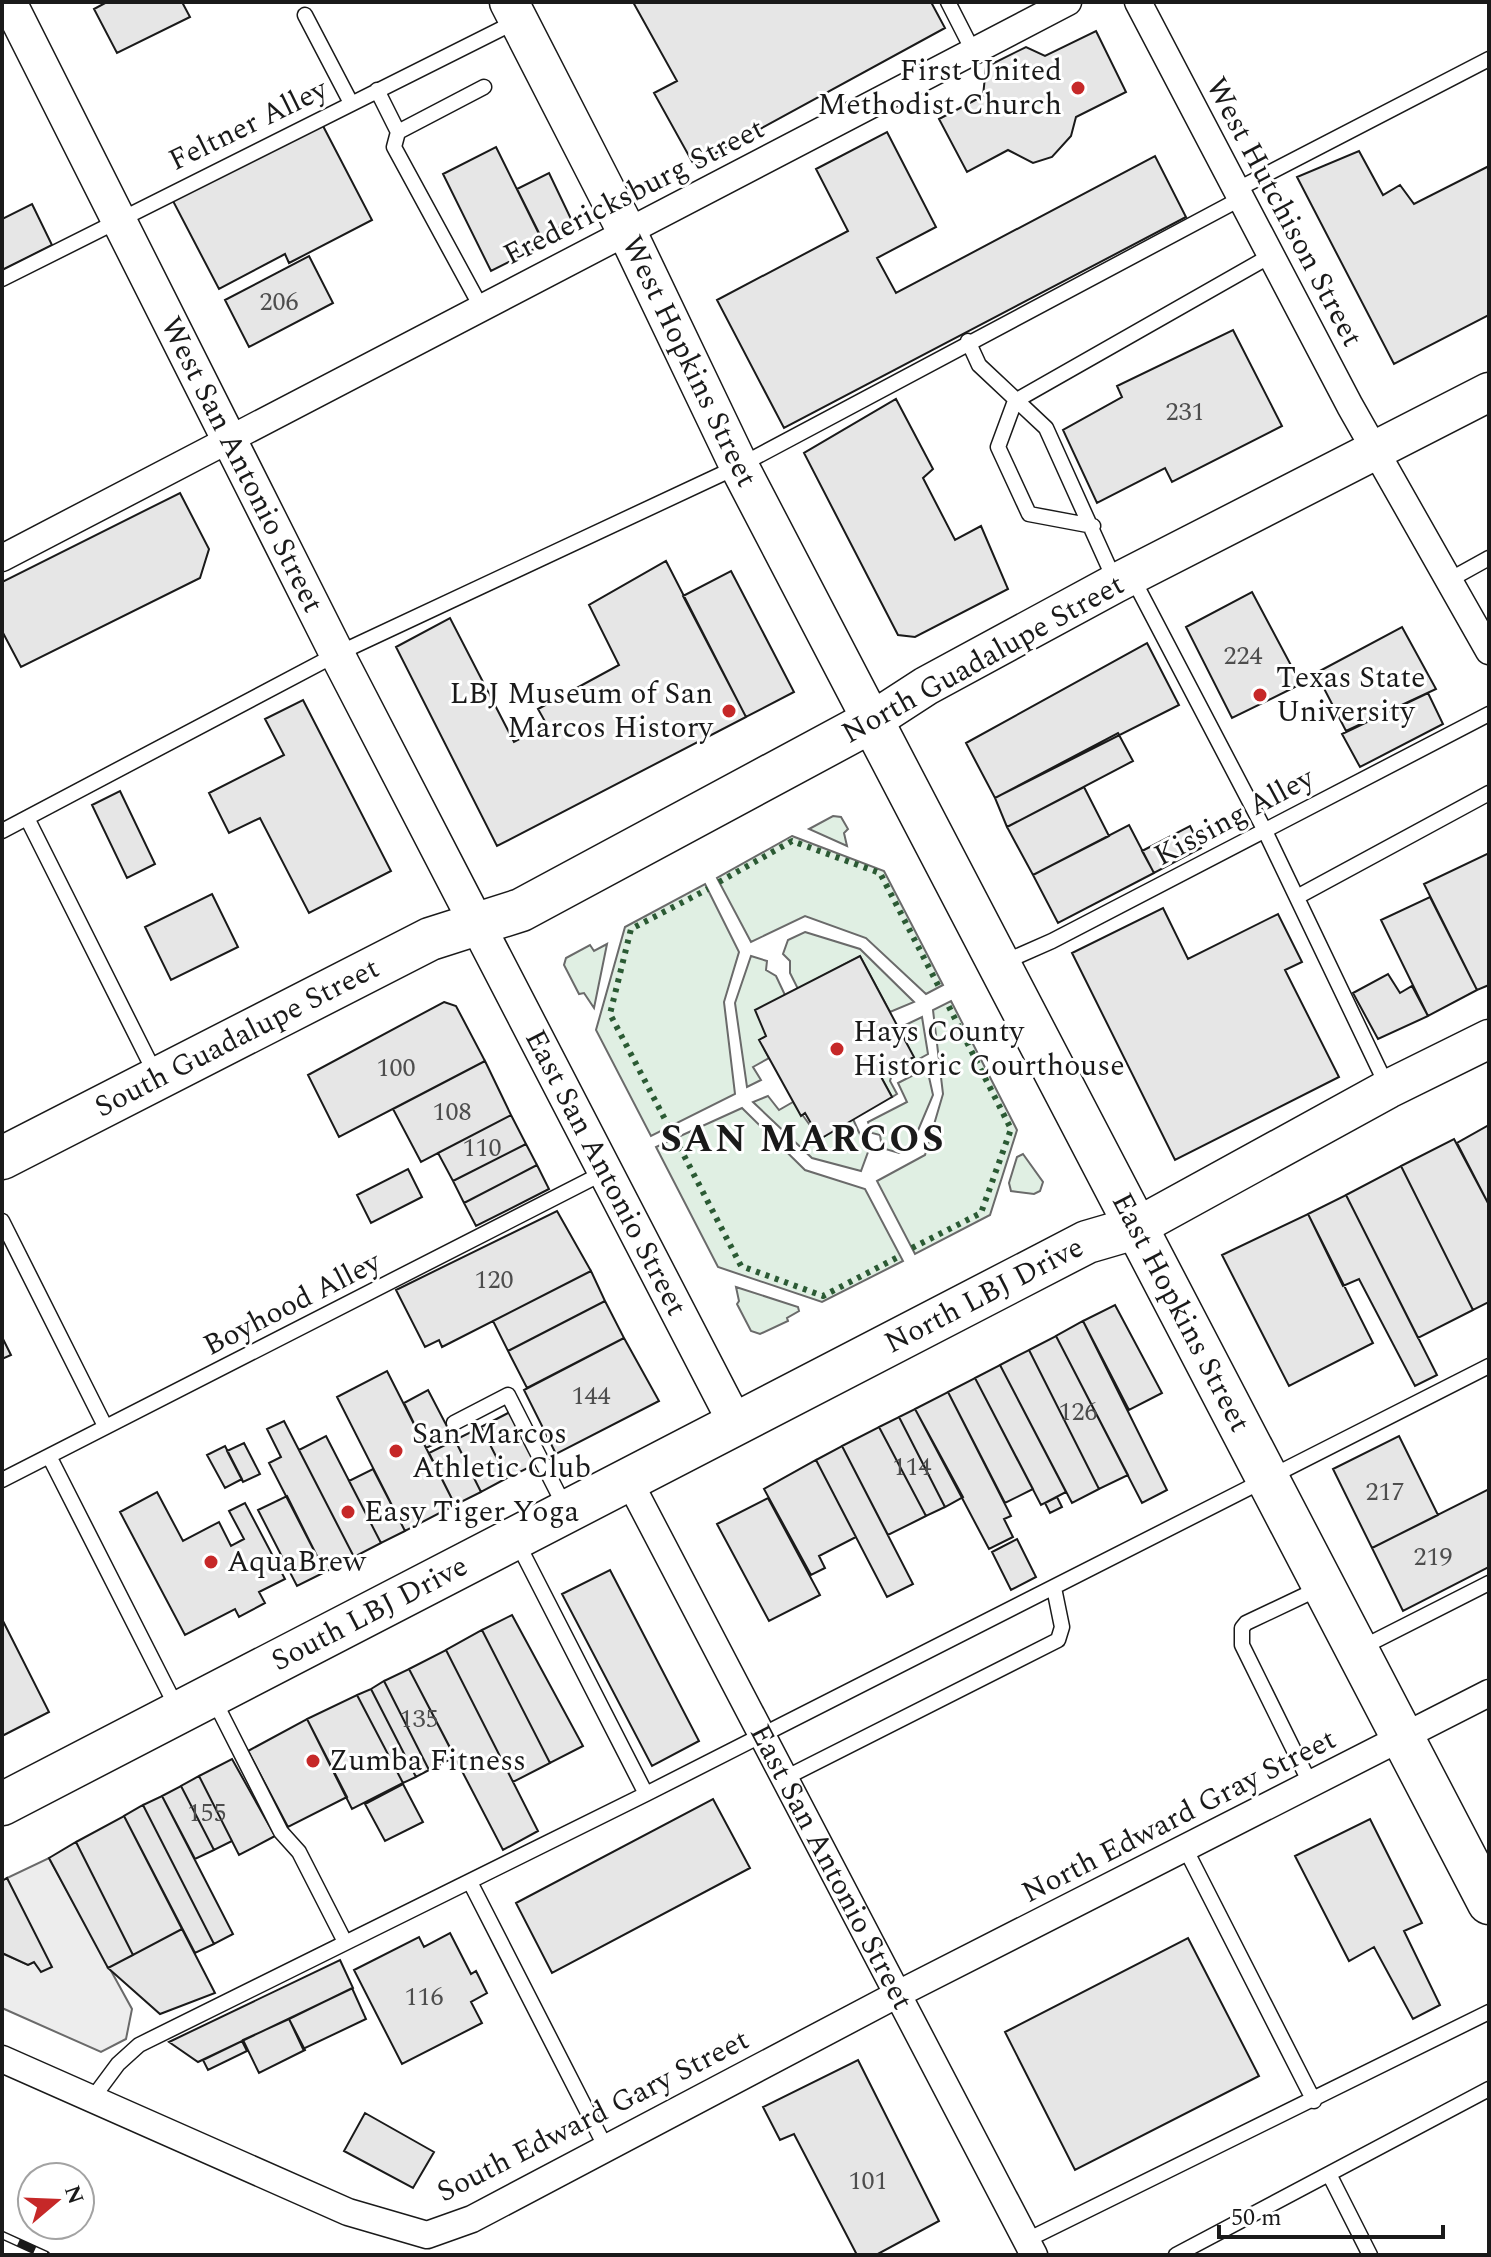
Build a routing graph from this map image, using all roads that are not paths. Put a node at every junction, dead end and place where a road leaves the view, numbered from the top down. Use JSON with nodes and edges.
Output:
{"nodes":[{"id":1,"x":9,"y":2,"type":"edge"},
{"id":2,"x":948,"y":2,"type":"edge"},
{"id":3,"x":1068,"y":2,"type":"edge"},
{"id":4,"x":1138,"y":2,"type":"edge"},
{"id":5,"x":513,"y":11,"type":"edge"},
{"id":6,"x":305,"y":15,"type":"dead end"},
{"id":7,"x":972,"y":49,"type":"junction"},
{"id":8,"x":1489,"y":59,"type":"edge"},
{"id":9,"x":484,"y":87,"type":"dead end"},
{"id":10,"x":377,"y":90,"type":"junction"},
{"id":11,"x":351,"y":103,"type":"junction"},
{"id":12,"x":398,"y":132,"type":"junction"},
{"id":13,"x":1238,"y":194,"type":"junction"},
{"id":14,"x":118,"y":218,"type":"junction"},
{"id":15,"x":628,"y":234,"type":"junction"},
{"id":16,"x":1270,"y":256,"type":"junction"},
{"id":17,"x":2,"y":279,"type":"edge"},
{"id":18,"x":481,"y":307,"type":"junction"},
{"id":19,"x":968,"y":341,"type":"junction"},
{"id":20,"x":1489,"y":392,"type":"edge"},
{"id":21,"x":1015,"y":401,"type":"junction"},
{"id":22,"x":229,"y":439,"type":"junction"},
{"id":23,"x":1377,"y":450,"type":"junction"},
{"id":24,"x":739,"y":466,"type":"junction"},
{"id":25,"x":1093,"y":526,"type":"junction"},
{"id":26,"x":2,"y":558,"type":"edge"},
{"id":27,"x":1489,"y":558,"type":"edge"},
{"id":28,"x":1123,"y":579,"type":"junction"},
{"id":29,"x":1451,"y":579,"type":"junction"},
{"id":30,"x":1489,"y":651,"type":"edge"},
{"id":31,"x":337,"y":654,"type":"junction"},
{"id":32,"x":1489,"y":714,"type":"edge"},
{"id":33,"x":872,"y":721,"type":"junction"},
{"id":34,"x":1489,"y":793,"type":"edge"},
{"id":35,"x":27,"y":818,"type":"junction"},
{"id":36,"x":1264,"y":829,"type":"junction"},
{"id":37,"x":2,"y":831,"type":"edge"},
{"id":38,"x":1297,"y":897,"type":"junction"},
{"id":39,"x":477,"y":924,"type":"junction"},
{"id":40,"x":1001,"y":963,"type":"junction"},
{"id":41,"x":1489,"y":1039,"type":"edge"},
{"id":42,"x":158,"y":1079,"type":"junction"},
{"id":43,"x":1388,"y":1089,"type":"junction"},
{"id":44,"x":2,"y":1158,"type":"edge"},
{"id":45,"x":605,"y":1172,"type":"junction"},
{"id":46,"x":2,"y":1221,"type":"edge"},
{"id":47,"x":1135,"y":1228,"type":"junction"},
{"id":48,"x":1489,"y":1366,"type":"edge"},
{"id":49,"x":735,"y":1422,"type":"junction"},
{"id":50,"x":454,"y":1423,"type":"dead end"},
{"id":51,"x":105,"y":1426,"type":"junction"},
{"id":52,"x":49,"y":1456,"type":"junction"},
{"id":53,"x":1265,"y":1478,"type":"junction"},
{"id":54,"x":628,"y":1479,"type":"junction"},
{"id":55,"x":2,"y":1480,"type":"edge"},
{"id":56,"x":567,"y":1510,"type":"junction"},
{"id":57,"x":515,"y":1537,"type":"junction"},
{"id":58,"x":1489,"y":1583,"type":"edge"},
{"id":59,"x":1322,"y":1586,"type":"junction"},
{"id":60,"x":1054,"y":1588,"type":"junction"},
{"id":61,"x":1355,"y":1651,"type":"junction"},
{"id":62,"x":1489,"y":1693,"type":"edge"},
{"id":63,"x":194,"y":1702,"type":"junction"},
{"id":64,"x":762,"y":1736,"type":"junction"},
{"id":65,"x":1404,"y":1738,"type":"junction"},
{"id":66,"x":785,"y":1778,"type":"junction"},
{"id":67,"x":1311,"y":1785,"type":"junction"},
{"id":68,"x":646,"y":1794,"type":"junction"},
{"id":69,"x":2,"y":1804,"type":"edge"},
{"id":70,"x":1186,"y":1850,"type":"junction"},
{"id":71,"x":470,"y":1882,"type":"junction"},
{"id":72,"x":1489,"y":1903,"type":"edge"},
{"id":73,"x":345,"y":1942,"type":"junction"},
{"id":74,"x":898,"y":1994,"type":"junction"},
{"id":75,"x":1489,"y":2012,"type":"edge"},
{"id":76,"x":2,"y":2059,"type":"edge"},
{"id":77,"x":1489,"y":2089,"type":"edge"},
{"id":78,"x":92,"y":2099,"type":"junction"},
{"id":79,"x":1314,"y":2101,"type":"junction"},
{"id":80,"x":606,"y":2148,"type":"junction"},
{"id":81,"x":1329,"y":2174,"type":"junction"},
{"id":82,"x":1031,"y":2248,"type":"edge"},
{"id":83,"x":1176,"y":2255,"type":"edge"},
{"id":84,"x":1370,"y":2255,"type":"edge"}],
"edges":[{"from":1,"to":14,"type":"street","name":"West San Antonio Street"},
{"from":2,"to":7,"type":"lane"},
{"from":3,"to":7,"type":"street","name":"Fredericksburg Street"},
{"from":4,"to":13,"type":"street","name":"West Hutchison Street"},
{"from":5,"to":10,"type":"lane","name":"Feltner Alley"},
{"from":5,"to":15,"type":"main road","name":"West Hopkins Street"},
{"from":6,"to":11,"type":"lane"},
{"from":7,"to":15,"type":"street","name":"Fredericksburg Street"},
{"from":8,"to":13,"type":"lane"},
{"from":9,"to":12,"type":"lane"},
{"from":10,"to":11,"type":"lane","name":"Feltner Alley"},
{"from":10,"to":12,"type":"lane"},
{"from":11,"to":14,"type":"lane","name":"Feltner Alley"},
{"from":12,"to":18,"type":"lane"},
{"from":13,"to":16,"type":"street","name":"West Hutchison Street"},
{"from":13,"to":19,"type":"lane"},
{"from":14,"to":17,"type":"lane","name":"Feltner Alley"},
{"from":14,"to":22,"type":"street","name":"West San Antonio Street"},
{"from":15,"to":18,"type":"street","name":"Fredericksburg Street"},
{"from":15,"to":24,"type":"main road","name":"West Hopkins Street"},
{"from":16,"to":21,"type":"lane"},
{"from":16,"to":23,"type":"street","name":"West Hutchison Street"},
{"from":18,"to":22,"type":"street","name":"Fredericksburg Street"},
{"from":19,"to":21,"type":"lane"},
{"from":19,"to":24,"type":"lane"},
{"from":20,"to":23,"type":"main road","name":"North Guadalupe Street"},
{"from":21,"to":25,"type":"lane"},
{"from":21,"to":25,"type":"lane"},
{"from":22,"to":26,"type":"street","name":"Fredericksburg Street"},
{"from":22,"to":31,"type":"street","name":"West San Antonio Street"},
{"from":23,"to":28,"type":"main road","name":"North Guadalupe Street"},
{"from":23,"to":29,"type":"street","name":"West Hutchison Street"},
{"from":24,"to":31,"type":"lane"},
{"from":24,"to":33,"type":"main road","name":"West Hopkins Street"},
{"from":25,"to":28,"type":"lane"},
{"from":27,"to":29,"type":"lane"},
{"from":28,"to":33,"type":"main road","name":"North Guadalupe Street"},
{"from":28,"to":36,"type":"lane"},
{"from":29,"to":30,"type":"street","name":"West Hutchison Street"},
{"from":31,"to":35,"type":"lane"},
{"from":31,"to":39,"type":"street","name":"West San Antonio Street"},
{"from":32,"to":36,"type":"lane","name":"Kissing Alley"},
{"from":33,"to":39,"type":"main road","name":"North Guadalupe Street"},
{"from":33,"to":40,"type":"main road","name":"East Hopkins Street"},
{"from":34,"to":38,"type":"lane"},
{"from":35,"to":37,"type":"lane"},
{"from":35,"to":42,"type":"lane"},
{"from":36,"to":38,"type":"lane"},
{"from":36,"to":40,"type":"lane","name":"Kissing Alley"},
{"from":38,"to":43,"type":"lane"},
{"from":39,"to":42,"type":"main road","name":"South Guadalupe Street"},
{"from":39,"to":45,"type":"street","name":"East San Antonio Street"},
{"from":40,"to":47,"type":"main road","name":"East Hopkins Street"},
{"from":41,"to":43,"type":"main road","name":"North LBJ Drive"},
{"from":42,"to":44,"type":"main road","name":"South Guadalupe Street"},
{"from":43,"to":47,"type":"main road","name":"North LBJ Drive"},
{"from":45,"to":49,"type":"street","name":"East San Antonio Street"},
{"from":45,"to":51,"type":"lane","name":"Boyhood Alley"},
{"from":46,"to":51,"type":"lane"},
{"from":47,"to":49,"type":"main road","name":"North LBJ Drive"},
{"from":47,"to":53,"type":"main road","name":"East Hopkins Street"},
{"from":48,"to":53,"type":"lane"},
{"from":49,"to":54,"type":"main road","name":"South LBJ Drive"},
{"from":50,"to":56,"type":"lane"},
{"from":51,"to":52,"type":"lane","name":"Boyhood Alley"},
{"from":52,"to":55,"type":"lane","name":"Boyhood Alley"},
{"from":52,"to":63,"type":"lane"},
{"from":53,"to":59,"type":"main road","name":"East Hopkins Street"},
{"from":53,"to":60,"type":"lane"},
{"from":54,"to":56,"type":"main road","name":"South LBJ Drive"},
{"from":54,"to":64,"type":"street","name":"East San Antonio Street"},
{"from":56,"to":57,"type":"main road","name":"South LBJ Drive"},
{"from":57,"to":63,"type":"main road","name":"South LBJ Drive"},
{"from":57,"to":68,"type":"lane"},
{"from":58,"to":61,"type":"lane"},
{"from":59,"to":61,"type":"main road","name":"East Hopkins Street"},
{"from":59,"to":67,"type":"lane"},
{"from":60,"to":64,"type":"lane"},
{"from":60,"to":66,"type":"lane"},
{"from":61,"to":65,"type":"main road","name":"East Hopkins Street"},
{"from":62,"to":65,"type":"street","name":"North Edward Gray Street"},
{"from":63,"to":69,"type":"main road","name":"South LBJ Drive"},
{"from":63,"to":73,"type":"lane"},
{"from":64,"to":66,"type":"street","name":"East San Antonio Street"},
{"from":64,"to":68,"type":"lane"},
{"from":65,"to":67,"type":"street","name":"North Edward Gray Street"},
{"from":65,"to":72,"type":"main road","name":"East Hopkins Street"},
{"from":66,"to":74,"type":"street","name":"East San Antonio Street"},
{"from":67,"to":70,"type":"street","name":"North Edward Gray Street"},
{"from":68,"to":71,"type":"lane"},
{"from":70,"to":74,"type":"street","name":"North Edward Gray Street"},
{"from":70,"to":79,"type":"lane"},
{"from":71,"to":73,"type":"lane"},
{"from":71,"to":80,"type":"lane"},
{"from":73,"to":78,"type":"lane"},
{"from":74,"to":80,"type":"street","name":"South Edward Gary Street"},
{"from":74,"to":82,"type":"street","name":"East San Antonio Street"},
{"from":75,"to":79,"type":"lane"},
{"from":76,"to":78,"type":"street","name":"South Edward Gary Street"},
{"from":77,"to":81,"type":"lane"},
{"from":78,"to":80,"type":"street","name":"South Edward Gary Street"},
{"from":79,"to":82,"type":"lane"},
{"from":81,"to":83,"type":"lane"},
{"from":81,"to":84,"type":"lane"}]}
